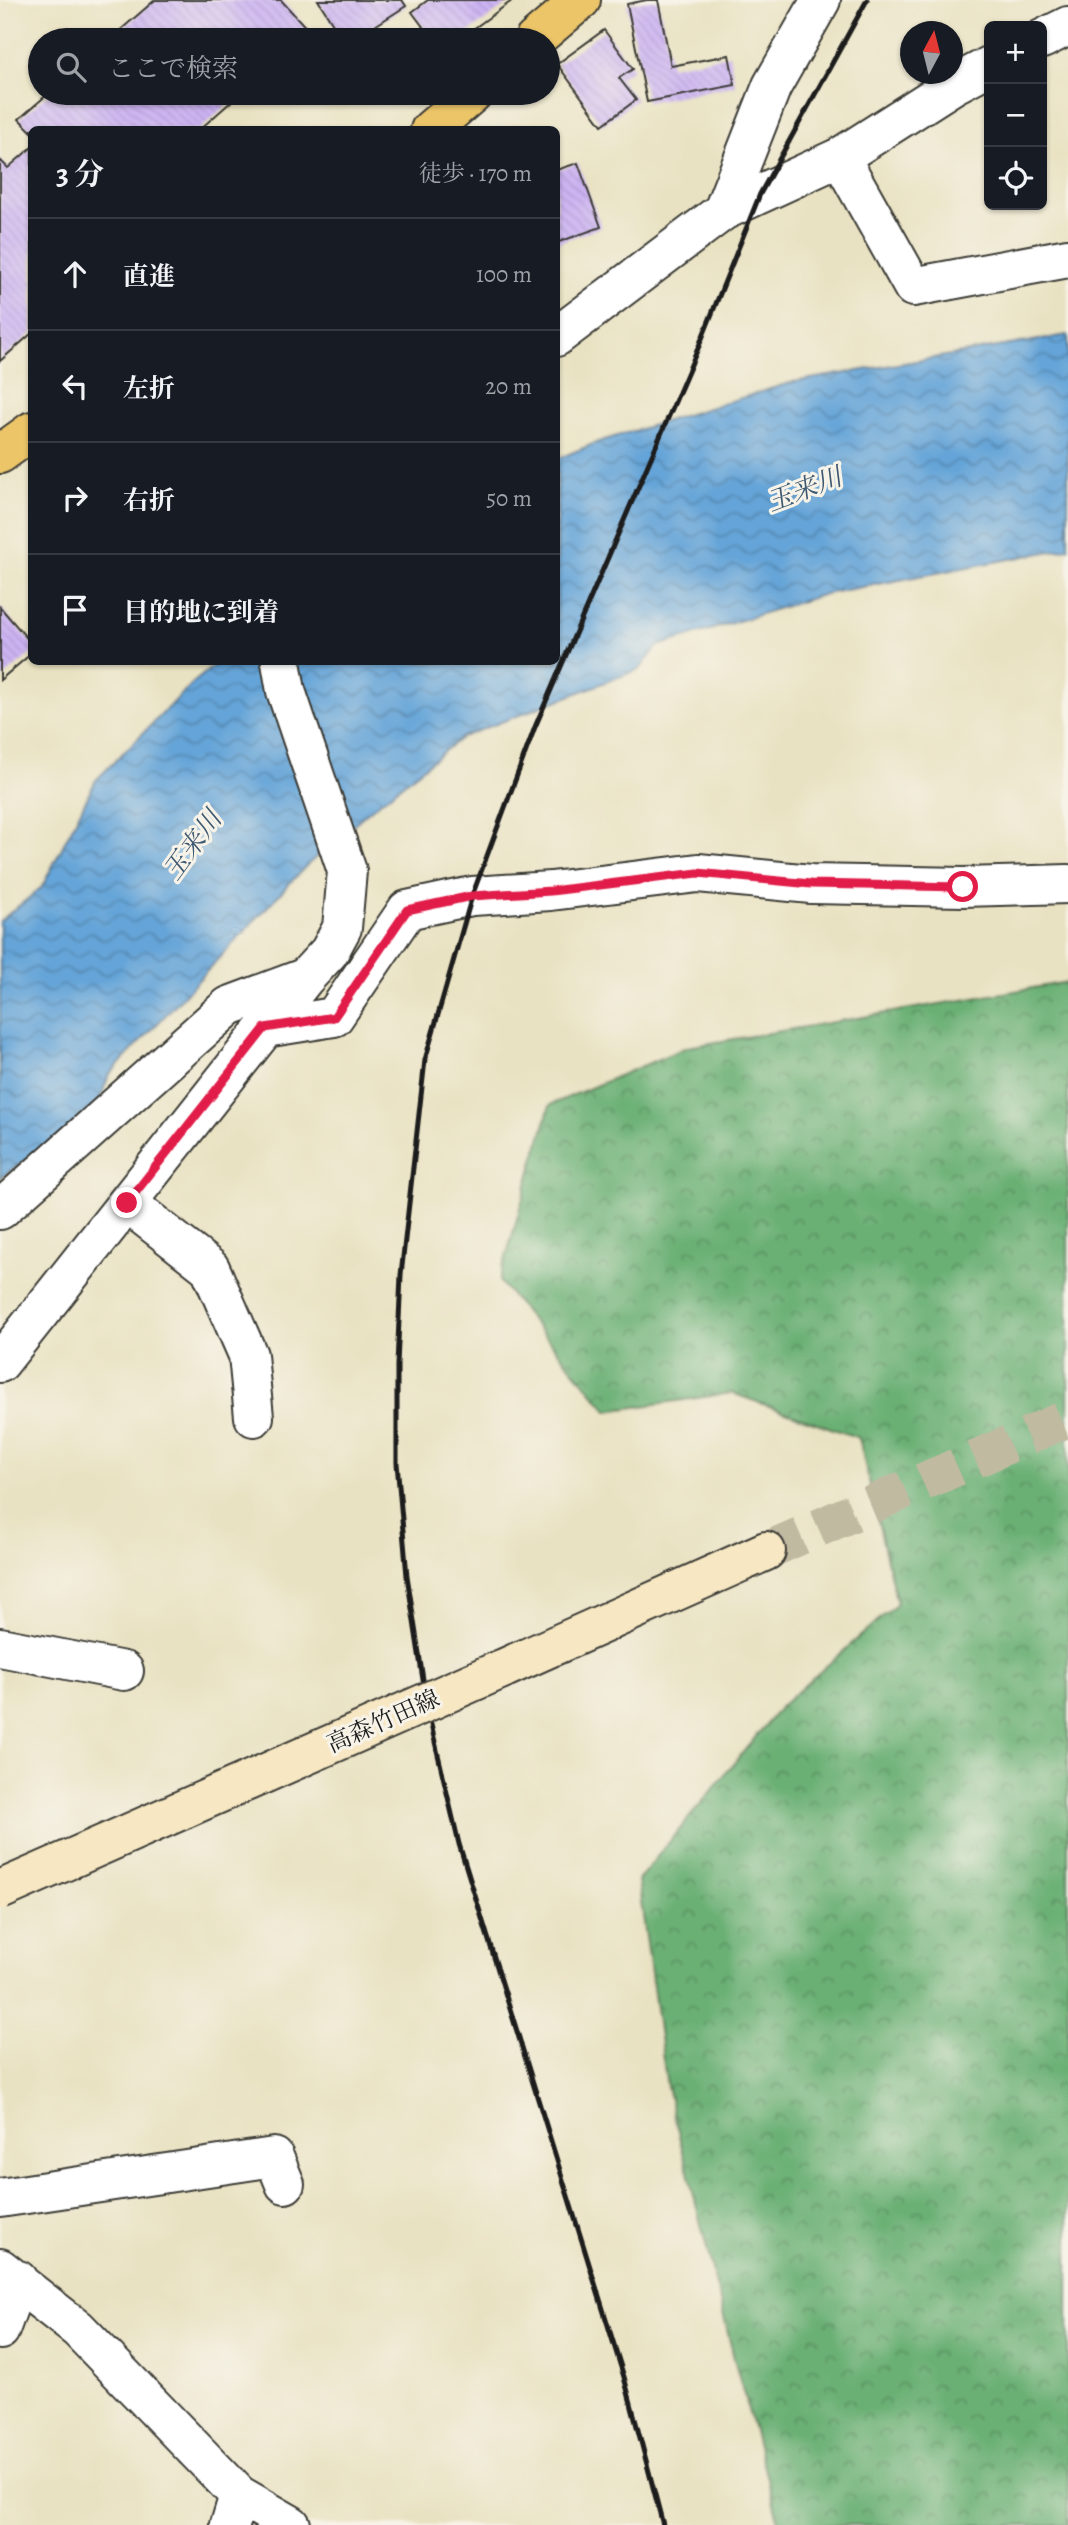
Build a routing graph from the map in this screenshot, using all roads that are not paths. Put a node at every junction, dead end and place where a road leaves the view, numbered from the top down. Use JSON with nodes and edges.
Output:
{"nodes":[{"id":1,"x":581,"y":0,"type":"edge"},
{"id":2,"x":821,"y":0,"type":"edge"},
{"id":3,"x":1068,"y":26,"type":"edge"},
{"id":4,"x":548,"y":28,"type":"edge"},
{"id":5,"x":1047,"y":36,"type":"edge"},
{"id":6,"x":984,"y":69,"type":"edge"},
{"id":7,"x":459,"y":105,"type":"edge"},
{"id":8,"x":435,"y":126,"type":"edge"},
{"id":9,"x":840,"y":157,"type":"junction"},
{"id":10,"x":723,"y":211,"type":"junction"},
{"id":11,"x":1068,"y":258,"type":"edge"},
{"id":12,"x":560,"y":334,"type":"edge"},
{"id":13,"x":28,"y":434,"type":"edge"},
{"id":14,"x":0,"y":454,"type":"edge"},
{"id":15,"x":281,"y":665,"type":"edge"},
{"id":16,"x":1068,"y":884,"type":"edge"},
{"id":17,"x":304,"y":978,"type":"junction"},
{"id":18,"x":265,"y":1028,"type":"junction"},
{"id":19,"x":127,"y":1203,"type":"junction"},
{"id":20,"x":0,"y":1210,"type":"edge"},
{"id":21,"x":0,"y":1363,"type":"edge"},
{"id":22,"x":254,"y":1417,"type":"dead end"},
{"id":23,"x":766,"y":1551,"type":"tunnel mouth"},
{"id":24,"x":0,"y":1647,"type":"edge"},
{"id":25,"x":124,"y":1671,"type":"dead end"},
{"id":26,"x":0,"y":1890,"type":"edge"},
{"id":27,"x":285,"y":2184,"type":"dead end"},
{"id":28,"x":0,"y":2198,"type":"edge"},
{"id":29,"x":9,"y":2274,"type":"edge"},
{"id":30,"x":0,"y":2330,"type":"edge"},
{"id":31,"x":235,"y":2510,"type":"edge"},
{"id":32,"x":291,"y":2525,"type":"edge"}],
"edges":[{"from":1,"to":4,"type":"highway"},
{"from":2,"to":10,"type":"street"},
{"from":3,"to":5,"type":"street"},
{"from":6,"to":9,"type":"street"},
{"from":7,"to":8,"type":"highway"},
{"from":9,"to":10,"type":"street"},
{"from":9,"to":11,"type":"street"},
{"from":10,"to":12,"type":"street"},
{"from":13,"to":14,"type":"highway"},
{"from":15,"to":17,"type":"street"},
{"from":16,"to":18,"type":"street"},
{"from":17,"to":18,"type":"street"},
{"from":17,"to":20,"type":"street"},
{"from":18,"to":19,"type":"street"},
{"from":19,"to":21,"type":"street"},
{"from":19,"to":22,"type":"street"},
{"from":23,"to":26,"type":"main road","name":"高森竹田線","bridge":true},
{"from":24,"to":25,"type":"street"},
{"from":27,"to":28,"type":"street"},
{"from":29,"to":30,"type":"street"},
{"from":29,"to":31,"type":"street"},
{"from":31,"to":32,"type":"street"}]}
